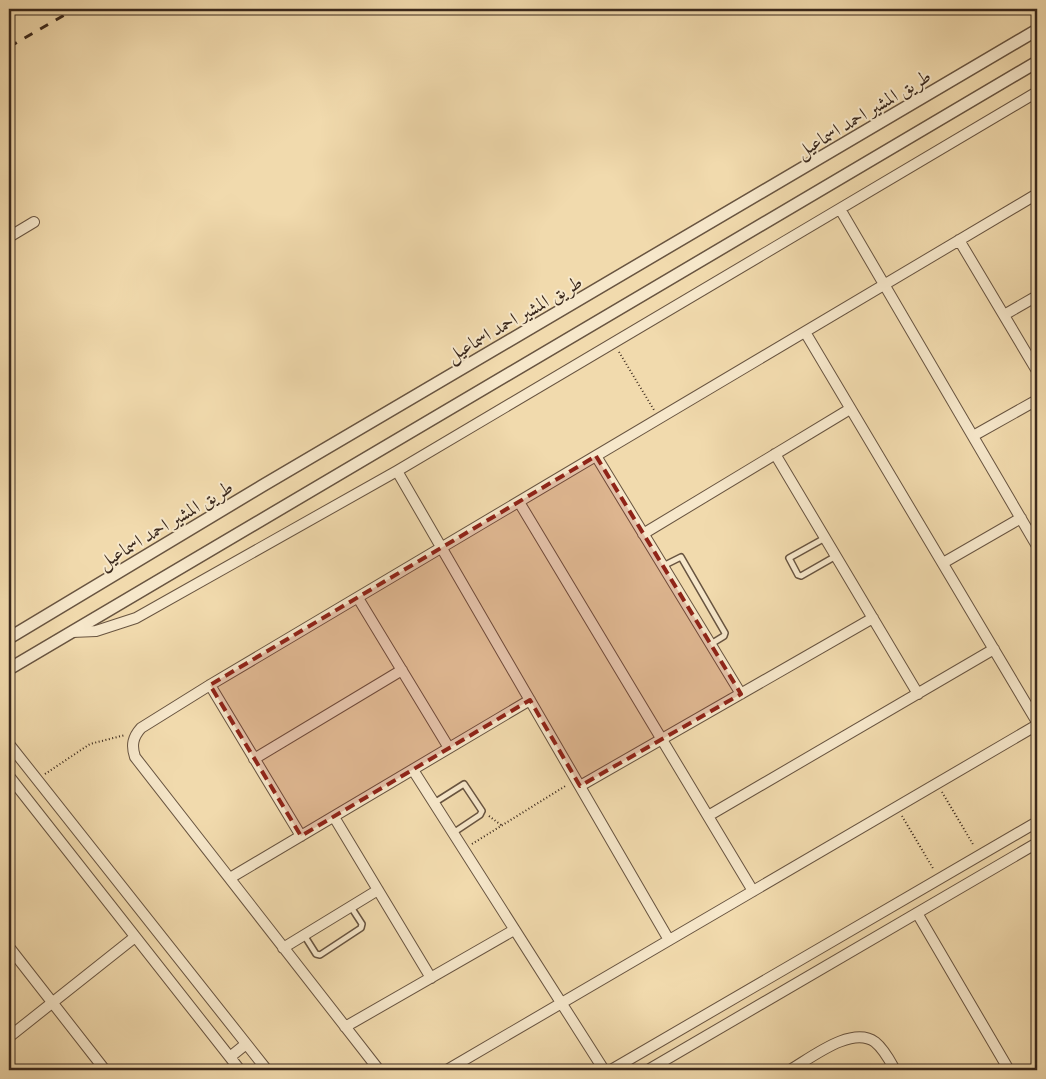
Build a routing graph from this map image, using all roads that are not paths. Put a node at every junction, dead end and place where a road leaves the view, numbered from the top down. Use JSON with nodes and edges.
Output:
{"nodes":[{"id":1,"x":1037,"y":30,"type":"edge"},
{"id":2,"x":1037,"y":62,"type":"edge"},
{"id":3,"x":1037,"y":92,"type":"edge"},
{"id":4,"x":1037,"y":194,"type":"edge"},
{"id":5,"x":840,"y":209,"type":"junction"},
{"id":6,"x":34,"y":222,"type":"dead end"},
{"id":7,"x":9,"y":237,"type":"edge"},
{"id":8,"x":960,"y":240,"type":"junction"},
{"id":9,"x":884,"y":285,"type":"junction"},
{"id":10,"x":1037,"y":296,"type":"edge"},
{"id":11,"x":1004,"y":315,"type":"junction"},
{"id":12,"x":804,"y":332,"type":"junction"},
{"id":13,"x":1037,"y":371,"type":"edge"},
{"id":14,"x":1037,"y":400,"type":"edge"},
{"id":15,"x":850,"y":409,"type":"junction"},
{"id":16,"x":973,"y":436,"type":"junction"},
{"id":17,"x":775,"y":454,"type":"junction"},
{"id":18,"x":596,"y":456,"type":"junction"},
{"id":19,"x":397,"y":471,"type":"junction"},
{"id":20,"x":519,"y":502,"type":"junction"},
{"id":21,"x":1021,"y":518,"type":"junction"},
{"id":22,"x":643,"y":534,"type":"junction"},
{"id":23,"x":825,"y":538,"type":"junction"},
{"id":24,"x":1037,"y":546,"type":"edge"},
{"id":25,"x":442,"y":548,"type":"junction"},
{"id":26,"x":836,"y":556,"type":"junction"},
{"id":27,"x":943,"y":563,"type":"junction"},
{"id":28,"x":663,"y":566,"type":"junction"},
{"id":29,"x":358,"y":598,"type":"junction"},
{"id":30,"x":873,"y":618,"type":"junction"},
{"id":31,"x":71,"y":632,"type":"junction"},
{"id":32,"x":9,"y":638,"type":"edge"},
{"id":33,"x":710,"y":644,"type":"junction"},
{"id":34,"x":994,"y":649,"type":"junction"},
{"id":35,"x":9,"y":669,"type":"edge"},
{"id":36,"x":402,"y":670,"type":"junction"},
{"id":37,"x":210,"y":685,"type":"junction"},
{"id":38,"x":741,"y":694,"type":"junction"},
{"id":39,"x":918,"y":694,"type":"junction"},
{"id":40,"x":530,"y":700,"type":"junction"},
{"id":41,"x":1037,"y":723,"type":"edge"},
{"id":42,"x":662,"y":739,"type":"junction"},
{"id":43,"x":9,"y":744,"type":"edge"},
{"id":44,"x":449,"y":748,"type":"junction"},
{"id":45,"x":254,"y":759,"type":"junction"},
{"id":46,"x":413,"y":770,"type":"junction"},
{"id":47,"x":9,"y":776,"type":"edge"},
{"id":48,"x":578,"y":783,"type":"junction"},
{"id":49,"x":434,"y":803,"type":"junction"},
{"id":50,"x":708,"y":816,"type":"junction"},
{"id":51,"x":334,"y":817,"type":"junction"},
{"id":52,"x":1037,"y":822,"type":"edge"},
{"id":53,"x":453,"y":833,"type":"junction"},
{"id":54,"x":301,"y":836,"type":"junction"},
{"id":55,"x":1037,"y":843,"type":"edge"},
{"id":56,"x":230,"y":878,"type":"junction"},
{"id":57,"x":378,"y":890,"type":"junction"},
{"id":58,"x":753,"y":891,"type":"junction"},
{"id":59,"x":351,"y":907,"type":"junction"},
{"id":60,"x":916,"y":913,"type":"junction"},
{"id":61,"x":514,"y":930,"type":"junction"},
{"id":62,"x":304,"y":935,"type":"junction"},
{"id":63,"x":135,"y":937,"type":"junction"},
{"id":64,"x":669,"y":940,"type":"junction"},
{"id":65,"x":9,"y":947,"type":"edge"},
{"id":66,"x":284,"y":948,"type":"junction"},
{"id":67,"x":431,"y":978,"type":"junction"},
{"id":68,"x":52,"y":1003,"type":"junction"},
{"id":69,"x":561,"y":1003,"type":"junction"},
{"id":70,"x":345,"y":1027,"type":"junction"},
{"id":71,"x":9,"y":1037,"type":"edge"},
{"id":72,"x":246,"y":1044,"type":"junction"},
{"id":73,"x":230,"y":1057,"type":"junction"},
{"id":74,"x":105,"y":1070,"type":"edge"},
{"id":75,"x":240,"y":1070,"type":"edge"},
{"id":76,"x":266,"y":1070,"type":"edge"},
{"id":77,"x":379,"y":1070,"type":"edge"},
{"id":78,"x":448,"y":1070,"type":"edge"},
{"id":79,"x":604,"y":1070,"type":"edge"},
{"id":80,"x":611,"y":1070,"type":"edge"},
{"id":81,"x":648,"y":1070,"type":"edge"},
{"id":82,"x":790,"y":1070,"type":"edge"},
{"id":83,"x":895,"y":1070,"type":"edge"},
{"id":84,"x":1009,"y":1070,"type":"edge"}],
"edges":[{"from":1,"to":32,"type":"street","name":"طريق المشير احمد اسماعيل"},
{"from":2,"to":31,"type":"street"},
{"from":3,"to":5,"type":"street"},
{"from":4,"to":8,"type":"street"},
{"from":5,"to":9,"type":"street"},
{"from":5,"to":19,"type":"street"},
{"from":6,"to":7,"type":"street"},
{"from":8,"to":9,"type":"street"},
{"from":8,"to":11,"type":"street"},
{"from":9,"to":12,"type":"street"},
{"from":9,"to":16,"type":"street"},
{"from":10,"to":11,"type":"street"},
{"from":11,"to":13,"type":"street"},
{"from":12,"to":15,"type":"street"},
{"from":12,"to":18,"type":"street"},
{"from":14,"to":16,"type":"street"},
{"from":15,"to":17,"type":"street"},
{"from":15,"to":27,"type":"street"},
{"from":16,"to":21,"type":"street"},
{"from":17,"to":22,"type":"street"},
{"from":17,"to":23,"type":"street"},
{"from":18,"to":20,"type":"street"},
{"from":18,"to":22,"type":"street"},
{"from":19,"to":25,"type":"street"},
{"from":19,"to":31,"type":"street"},
{"from":20,"to":25,"type":"street"},
{"from":20,"to":42,"type":"street"},
{"from":21,"to":24,"type":"street"},
{"from":21,"to":27,"type":"street"},
{"from":22,"to":28,"type":"street"},
{"from":23,"to":26,"type":"street"},
{"from":23,"to":26,"type":"lane"},
{"from":25,"to":29,"type":"street"},
{"from":25,"to":40,"type":"street"},
{"from":26,"to":30,"type":"street"},
{"from":27,"to":34,"type":"street"},
{"from":28,"to":33,"type":"street"},
{"from":28,"to":33,"type":"lane"},
{"from":29,"to":36,"type":"street"},
{"from":29,"to":37,"type":"street"},
{"from":30,"to":38,"type":"street"},
{"from":30,"to":39,"type":"street"},
{"from":31,"to":35,"type":"street"},
{"from":33,"to":38,"type":"street"},
{"from":34,"to":39,"type":"street"},
{"from":34,"to":41,"type":"street"},
{"from":36,"to":44,"type":"street"},
{"from":36,"to":45,"type":"street"},
{"from":37,"to":45,"type":"street"},
{"from":37,"to":56,"type":"street"},
{"from":38,"to":42,"type":"street"},
{"from":39,"to":50,"type":"street"},
{"from":40,"to":44,"type":"street"},
{"from":40,"to":48,"type":"street"},
{"from":41,"to":58,"type":"street"},
{"from":42,"to":48,"type":"street"},
{"from":42,"to":50,"type":"street"},
{"from":43,"to":72,"type":"street"},
{"from":44,"to":46,"type":"street"},
{"from":45,"to":54,"type":"street"},
{"from":46,"to":49,"type":"street"},
{"from":46,"to":51,"type":"street"},
{"from":47,"to":63,"type":"street"},
{"from":48,"to":64,"type":"street"},
{"from":49,"to":53,"type":"street"},
{"from":49,"to":53,"type":"lane"},
{"from":50,"to":58,"type":"street"},
{"from":51,"to":54,"type":"street"},
{"from":51,"to":57,"type":"street"},
{"from":52,"to":80,"type":"street"},
{"from":53,"to":61,"type":"street"},
{"from":54,"to":56,"type":"street"},
{"from":55,"to":60,"type":"street"},
{"from":56,"to":66,"type":"street"},
{"from":57,"to":59,"type":"street"},
{"from":57,"to":67,"type":"street"},
{"from":58,"to":64,"type":"street"},
{"from":59,"to":62,"type":"street"},
{"from":59,"to":62,"type":"lane"},
{"from":60,"to":81,"type":"street"},
{"from":60,"to":84,"type":"street"},
{"from":61,"to":67,"type":"street"},
{"from":61,"to":69,"type":"street"},
{"from":62,"to":66,"type":"street"},
{"from":63,"to":68,"type":"street"},
{"from":63,"to":73,"type":"street"},
{"from":64,"to":69,"type":"street"},
{"from":65,"to":68,"type":"street"},
{"from":66,"to":70,"type":"street"},
{"from":67,"to":70,"type":"street"},
{"from":68,"to":71,"type":"street"},
{"from":68,"to":74,"type":"street"},
{"from":69,"to":78,"type":"street"},
{"from":69,"to":79,"type":"street"},
{"from":70,"to":77,"type":"street"},
{"from":72,"to":73,"type":"street"},
{"from":72,"to":76,"type":"street"},
{"from":73,"to":75,"type":"street"},
{"from":82,"to":83,"type":"street"}]}
